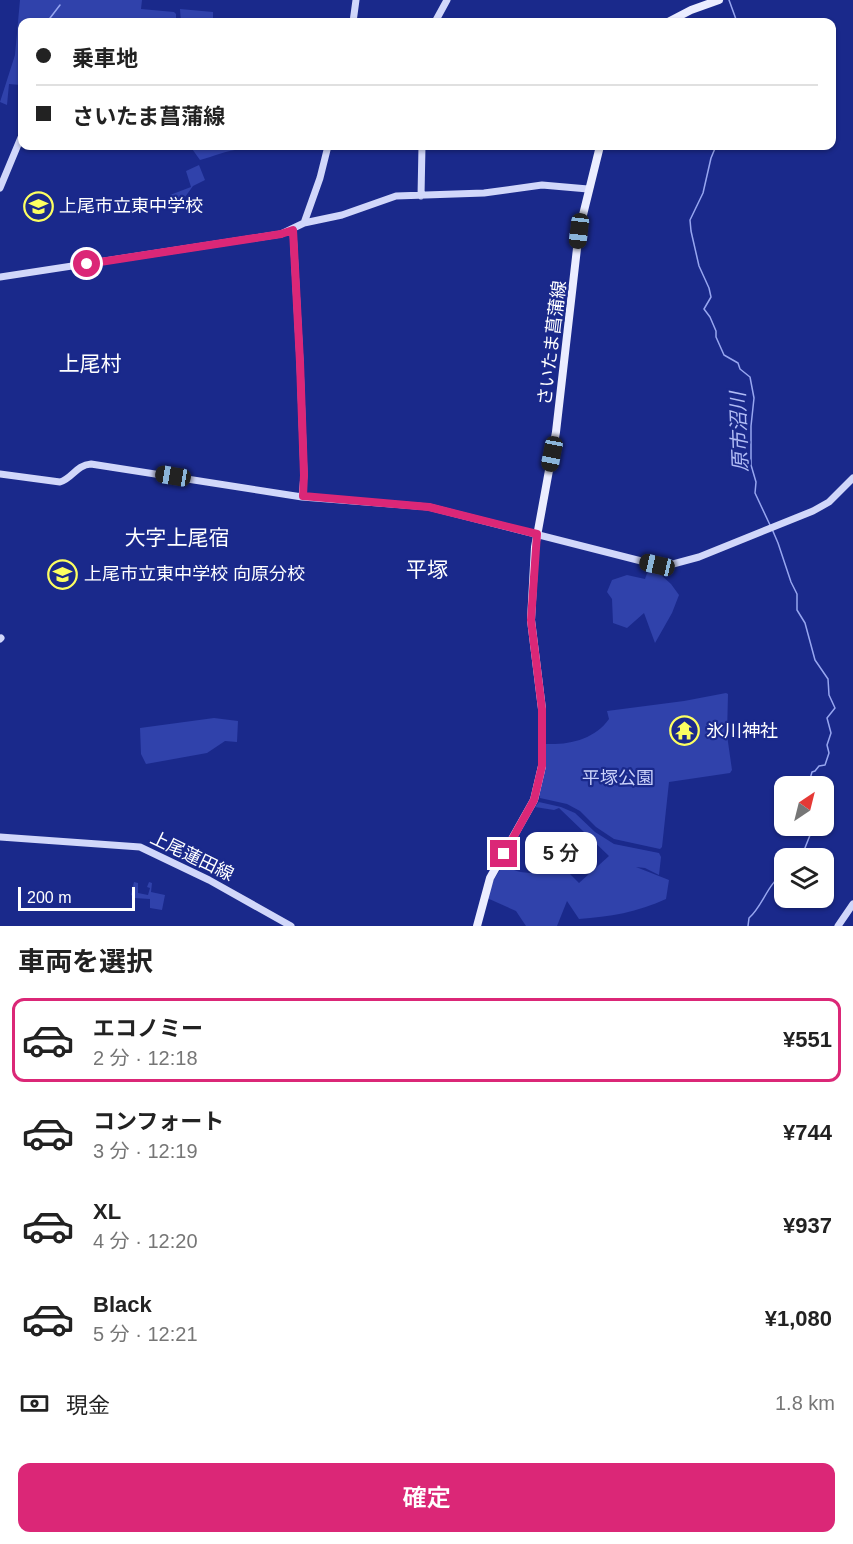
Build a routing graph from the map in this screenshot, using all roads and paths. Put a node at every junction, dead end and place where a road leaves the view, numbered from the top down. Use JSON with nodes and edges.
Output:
{"nodes":[{"id":1,"x":356,"y":0,"type":"edge"},
{"id":2,"x":447,"y":0,"type":"edge"},
{"id":3,"x":719,"y":0,"type":"edge"},
{"id":4,"x":354,"y":18,"type":"edge"},
{"id":5,"x":437,"y":18,"type":"edge"},
{"id":6,"x":676,"y":18,"type":"edge"},
{"id":7,"x":18,"y":145,"type":"edge"},
{"id":8,"x":327,"y":150,"type":"edge"},
{"id":9,"x":422,"y":150,"type":"edge"},
{"id":10,"x":599,"y":150,"type":"edge"},
{"id":11,"x":0,"y":188,"type":"edge"},
{"id":12,"x":588,"y":189,"type":"junction"},
{"id":13,"x":421,"y":196,"type":"junction"},
{"id":14,"x":304,"y":223,"type":"junction"},
{"id":15,"x":293,"y":230,"type":"junction"},
{"id":16,"x":0,"y":277,"type":"edge"},
{"id":17,"x":0,"y":474,"type":"edge"},
{"id":18,"x":853,"y":478,"type":"edge"},
{"id":19,"x":303,"y":496,"type":"junction"},
{"id":20,"x":537,"y":534,"type":"junction"},
{"id":21,"x":0,"y":837,"type":"edge"},
{"id":22,"x":853,"y":904,"type":"edge"},
{"id":23,"x":288,"y":925,"type":"edge"},
{"id":24,"x":477,"y":926,"type":"edge"},
{"id":25,"x":837,"y":926,"type":"edge"}],
"edges":[{"from":1,"to":4,"type":"street"},
{"from":2,"to":5,"type":"street"},
{"from":3,"to":6,"type":"main road"},
{"from":7,"to":11,"type":"street"},
{"from":8,"to":14,"type":"street"},
{"from":9,"to":13,"type":"street"},
{"from":10,"to":12,"type":"main road","name":"さいたま菖蒲線"},
{"from":12,"to":13,"type":"street"},
{"from":12,"to":20,"type":"main road","name":"さいたま菖蒲線"},
{"from":13,"to":14,"type":"street"},
{"from":14,"to":15,"type":"street"},
{"from":15,"to":16,"type":"street"},
{"from":15,"to":19,"type":"street"},
{"from":17,"to":19,"type":"street"},
{"from":18,"to":20,"type":"street"},
{"from":19,"to":20,"type":"street"},
{"from":20,"to":24,"type":"main road","name":"さいたま菖蒲線"},
{"from":21,"to":23,"type":"street","name":"上尾蓮田線"},
{"from":22,"to":25,"type":"street"}]}
